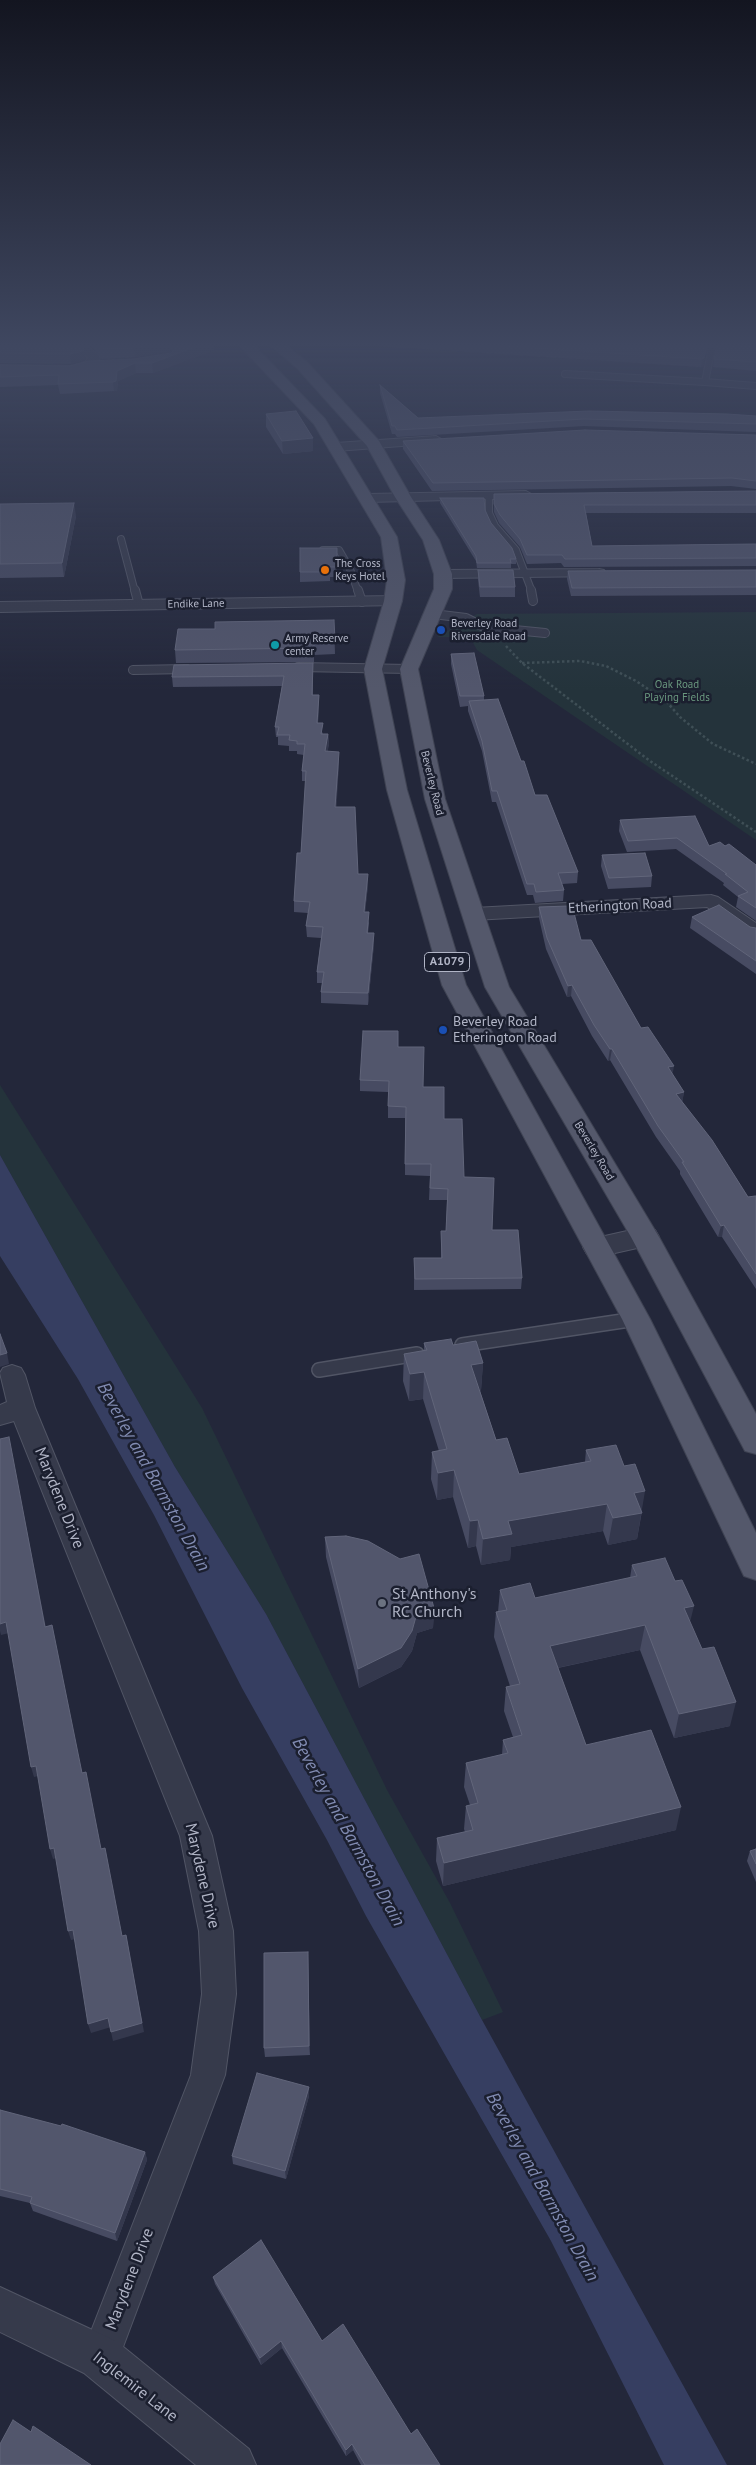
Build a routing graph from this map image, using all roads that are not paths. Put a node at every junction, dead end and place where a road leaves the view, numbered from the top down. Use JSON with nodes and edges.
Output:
{"nodes":[{"id":1,"x":344,"y":460,"type":"edge"},
{"id":2,"x":383,"y":460,"type":"edge"},
{"id":3,"x":537,"y":495,"type":"edge"},
{"id":4,"x":489,"y":496,"type":"junction"},
{"id":5,"x":403,"y":497,"type":"junction"},
{"id":6,"x":368,"y":498,"type":"junction"},
{"id":7,"x":121,"y":539,"type":"dead end"},
{"id":8,"x":312,"y":550,"type":"edge"},
{"id":9,"x":414,"y":556,"type":"junction"},
{"id":10,"x":614,"y":573,"type":"edge"},
{"id":11,"x":443,"y":574,"type":"junction"},
{"id":12,"x":525,"y":574,"type":"junction"},
{"id":13,"x":393,"y":601,"type":"junction"},
{"id":14,"x":534,"y":601,"type":"dead end"},
{"id":15,"x":362,"y":602,"type":"junction"},
{"id":16,"x":139,"y":605,"type":"junction"},
{"id":17,"x":0,"y":607,"type":"edge"},
{"id":18,"x":432,"y":614,"type":"junction"},
{"id":19,"x":545,"y":634,"type":"dead end"},
{"id":20,"x":292,"y":667,"type":"edge"},
{"id":21,"x":199,"y":669,"type":"edge"},
{"id":22,"x":373,"y":669,"type":"junction"},
{"id":23,"x":409,"y":669,"type":"junction"},
{"id":24,"x":133,"y":670,"type":"dead end"},
{"id":25,"x":423,"y":743,"type":"junction"},
{"id":26,"x":388,"y":745,"type":"junction"},
{"id":27,"x":456,"y":864,"type":"junction"},
{"id":28,"x":419,"y":867,"type":"junction"},
{"id":29,"x":474,"y":914,"type":"junction"},
{"id":30,"x":756,"y":932,"type":"edge"},
{"id":31,"x":490,"y":965,"type":"junction"},
{"id":32,"x":450,"y":970,"type":"junction"},
{"id":33,"x":645,"y":1237,"type":"junction"},
{"id":34,"x":597,"y":1247,"type":"junction"},
{"id":35,"x":636,"y":1319,"type":"junction"},
{"id":36,"x":451,"y":1348,"type":"edge"},
{"id":37,"x":425,"y":1352,"type":"edge"},
{"id":38,"x":319,"y":1370,"type":"dead end"},
{"id":39,"x":12,"y":1375,"type":"dead end"},
{"id":40,"x":11,"y":1411,"type":"edge"},
{"id":41,"x":756,"y":1442,"type":"edge"},
{"id":42,"x":756,"y":1566,"type":"edge"},
{"id":43,"x":0,"y":2309,"type":"edge"},
{"id":44,"x":100,"y":2357,"type":"junction"},
{"id":45,"x":233,"y":2465,"type":"edge"}],
"edges":[{"from":1,"to":6,"type":"main road","number":"A1079"},
{"from":2,"to":5,"type":"main road","number":"A1079"},
{"from":3,"to":4,"type":"street"},
{"from":4,"to":5,"type":"street"},
{"from":4,"to":12,"type":"lane"},
{"from":5,"to":6,"type":"street"},
{"from":5,"to":9,"type":"main road","number":"A1079"},
{"from":6,"to":9,"type":"main road","number":"A1079"},
{"from":7,"to":16,"type":"lane"},
{"from":8,"to":15,"type":"lane"},
{"from":9,"to":11,"type":"main road","number":"A1079"},
{"from":9,"to":13,"type":"main road","number":"A1079"},
{"from":10,"to":12,"type":"street"},
{"from":11,"to":12,"type":"street"},
{"from":11,"to":18,"type":"main road","number":"A1079"},
{"from":12,"to":14,"type":"lane"},
{"from":13,"to":15,"type":"street","name":"Endike Lane"},
{"from":13,"to":22,"type":"main road","number":"A1079"},
{"from":15,"to":16,"type":"street","name":"Endike Lane"},
{"from":16,"to":17,"type":"street","name":"Endike Lane"},
{"from":18,"to":19,"type":"lane"},
{"from":18,"to":23,"type":"main road","number":"A1079"},
{"from":20,"to":22,"type":"lane"},
{"from":21,"to":24,"type":"lane"},
{"from":22,"to":23,"type":"lane"},
{"from":22,"to":26,"type":"main road","number":"A1079"},
{"from":23,"to":25,"type":"main road","name":"Beverley Road","number":"A1079"},
{"from":25,"to":26,"type":"main road"},
{"from":25,"to":27,"type":"main road","name":"Beverley Road","number":"A1079"},
{"from":26,"to":28,"type":"main road","number":"A1079"},
{"from":27,"to":28,"type":"main road"},
{"from":27,"to":29,"type":"main road","name":"Beverley Road","number":"A1079"},
{"from":28,"to":32,"type":"main road","number":"A1079"},
{"from":29,"to":30,"type":"street","name":"Etherington Road"},
{"from":29,"to":31,"type":"main road","name":"Beverley Road","number":"A1079"},
{"from":31,"to":32,"type":"main road"},
{"from":31,"to":33,"type":"main road","name":"Beverley Road","number":"A1079"},
{"from":32,"to":34,"type":"main road","number":"A1079"},
{"from":33,"to":34,"type":"street"},
{"from":33,"to":41,"type":"main road","name":"Beverley Road","number":"A1079"},
{"from":34,"to":35,"type":"main road","number":"A1079"},
{"from":35,"to":36,"type":"lane"},
{"from":35,"to":42,"type":"main road","number":"A1079"},
{"from":37,"to":38,"type":"lane"},
{"from":39,"to":40,"type":"street","name":"Marydene Drive"},
{"from":40,"to":44,"type":"street","name":"Marydene Drive"},
{"from":43,"to":44,"type":"street","name":"Inglemire Lane"},
{"from":44,"to":45,"type":"street","name":"Inglemire Lane"}]}
